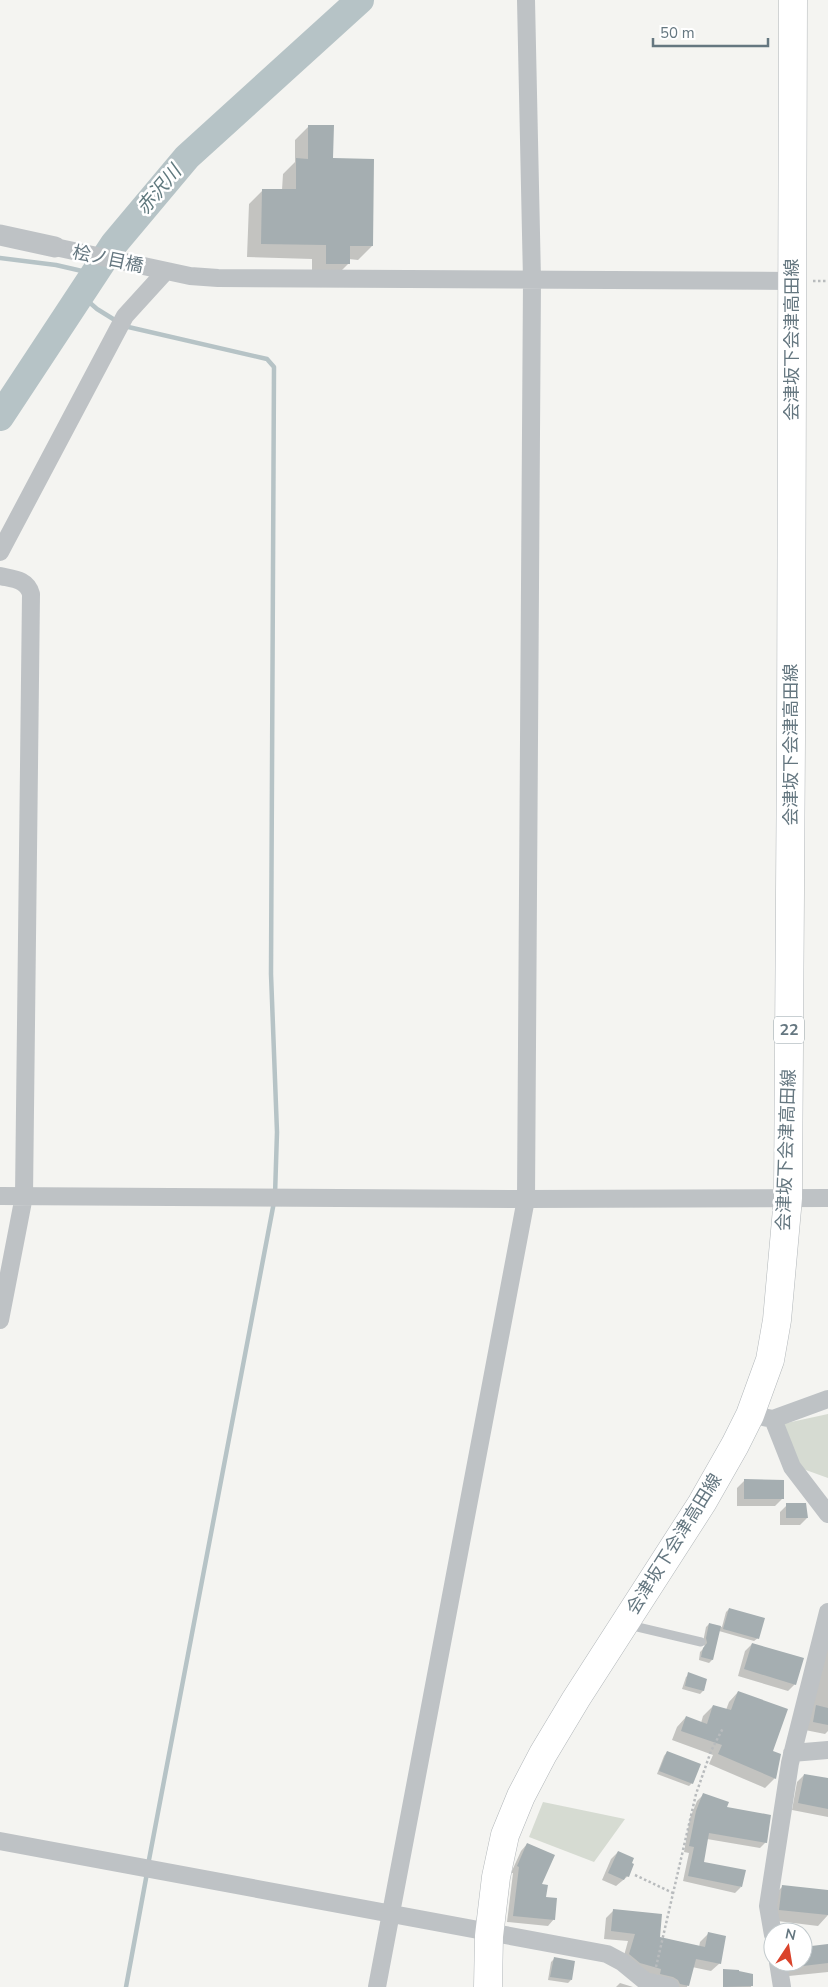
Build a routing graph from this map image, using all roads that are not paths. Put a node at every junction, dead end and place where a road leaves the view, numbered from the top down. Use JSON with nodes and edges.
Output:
{"nodes":[{"id":1,"x":526,"y":0,"type":"edge"},
{"id":2,"x":793,"y":0,"type":"edge"},
{"id":3,"x":0,"y":235,"type":"edge"},
{"id":4,"x":54,"y":247,"type":"joint"},
{"id":5,"x":163,"y":271,"type":"junction"},
{"id":6,"x":532,"y":280,"type":"junction"},
{"id":7,"x":792,"y":281,"type":"junction"},
{"id":8,"x":0,"y":552,"type":"edge"},
{"id":9,"x":0,"y":576,"type":"edge"},
{"id":10,"x":0,"y":1196,"type":"edge"},
{"id":11,"x":24,"y":1196,"type":"junction"},
{"id":12,"x":788,"y":1198,"type":"junction"},
{"id":13,"x":828,"y":1198,"type":"edge"},
{"id":14,"x":526,"y":1199,"type":"junction"},
{"id":15,"x":0,"y":1320,"type":"edge"},
{"id":16,"x":828,"y":1399,"type":"edge"},
{"id":17,"x":762,"y":1417,"type":"junction"},
{"id":18,"x":828,"y":1514,"type":"edge"},
{"id":19,"x":828,"y":1612,"type":"edge"},
{"id":20,"x":624,"y":1624,"type":"junction"},
{"id":21,"x":701,"y":1642,"type":"dead end"},
{"id":22,"x":828,"y":1750,"type":"edge"},
{"id":23,"x":792,"y":1753,"type":"junction"},
{"id":24,"x":0,"y":1841,"type":"edge"},
{"id":25,"x":391,"y":1915,"type":"junction"},
{"id":26,"x":771,"y":1922,"type":"edge"},
{"id":27,"x":489,"y":1932,"type":"junction"},
{"id":28,"x":780,"y":1972,"type":"edge"},
{"id":29,"x":377,"y":1987,"type":"edge"},
{"id":30,"x":488,"y":1987,"type":"edge"},
{"id":31,"x":670,"y":1987,"type":"edge"},
{"id":32,"x":782,"y":1987,"type":"edge"}],
"edges":[{"from":1,"to":6,"type":"street"},
{"from":2,"to":7,"type":"main road","name":"会津坂下会津高田線","number":"22"},
{"from":3,"to":4,"type":"street"},
{"from":4,"to":5,"type":"street","name":"桧ノ目橋"},
{"from":5,"to":6,"type":"street","name":"桧ノ目橋"},
{"from":5,"to":8,"type":"street"},
{"from":6,"to":7,"type":"street","name":"桧ノ目橋"},
{"from":6,"to":14,"type":"street"},
{"from":7,"to":12,"type":"main road","name":"会津坂下会津高田線","number":"22"},
{"from":9,"to":11,"type":"street"},
{"from":10,"to":11,"type":"street"},
{"from":11,"to":14,"type":"street"},
{"from":11,"to":15,"type":"street"},
{"from":12,"to":13,"type":"street"},
{"from":12,"to":14,"type":"street"},
{"from":12,"to":17,"type":"main road","name":"会津坂下会津高田線","number":"22"},
{"from":14,"to":25,"type":"street"},
{"from":16,"to":17,"type":"street"},
{"from":17,"to":18,"type":"street"},
{"from":17,"to":20,"type":"main road","name":"会津坂下会津高田線","number":"22"},
{"from":19,"to":23,"type":"street"},
{"from":20,"to":21,"type":"lane"},
{"from":20,"to":27,"type":"main road","name":"会津坂下会津高田線","number":"22"},
{"from":22,"to":23,"type":"street"},
{"from":23,"to":26,"type":"street"},
{"from":24,"to":25,"type":"street"},
{"from":25,"to":27,"type":"street"},
{"from":25,"to":29,"type":"street"},
{"from":27,"to":30,"type":"main road","name":"会津坂下会津高田線","number":"22"},
{"from":27,"to":31,"type":"street"},
{"from":28,"to":32,"type":"street"}]}
